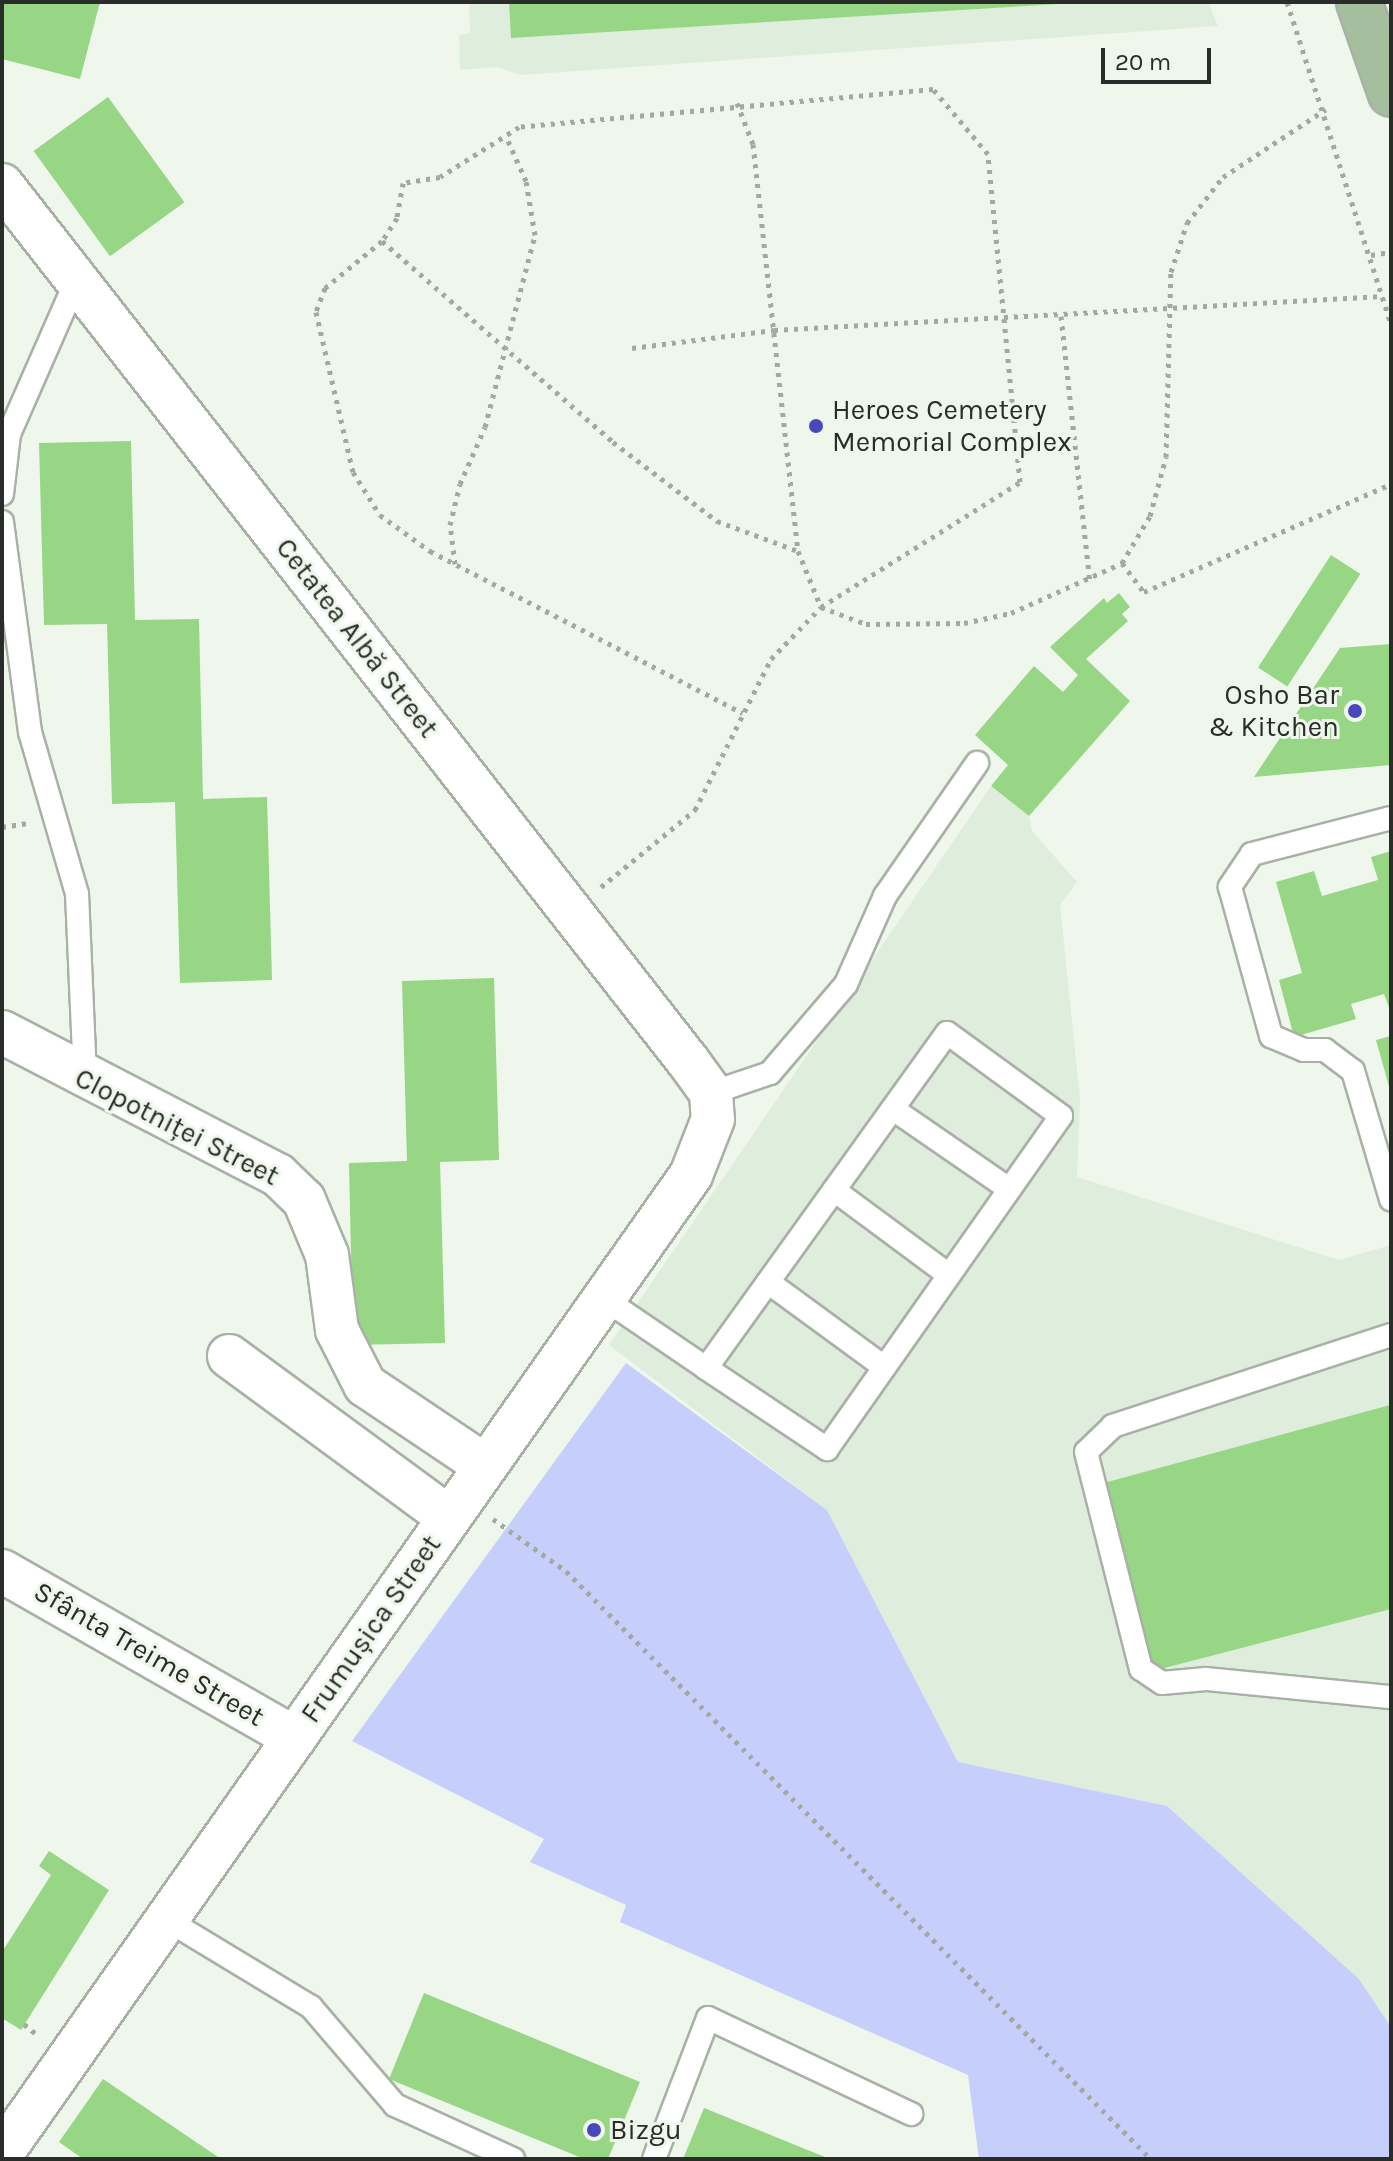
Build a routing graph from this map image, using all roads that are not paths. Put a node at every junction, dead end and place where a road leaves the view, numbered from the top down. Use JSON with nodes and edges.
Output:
{"nodes":[{"id":1,"x":1359,"y":2,"type":"edge"},
{"id":2,"x":1391,"y":94,"type":"edge"},
{"id":3,"x":2,"y":185,"type":"edge"},
{"id":4,"x":78,"y":277,"type":"junction"},
{"id":5,"x":2,"y":494,"type":"edge"},
{"id":6,"x":2,"y":522,"type":"edge"},
{"id":7,"x":12,"y":671,"type":"edge"},
{"id":8,"x":977,"y":763,"type":"dead end"},
{"id":9,"x":1391,"y":818,"type":"edge"},
{"id":10,"x":2,"y":1032,"type":"edge"},
{"id":11,"x":85,"y":1081,"type":"junction"},
{"id":12,"x":711,"y":1093,"type":"junction"},
{"id":13,"x":893,"y":1109,"type":"junction"},
{"id":14,"x":1009,"y":1189,"type":"junction"},
{"id":15,"x":834,"y":1190,"type":"junction"},
{"id":16,"x":1391,"y":1199,"type":"edge"},
{"id":17,"x":949,"y":1275,"type":"junction"},
{"id":18,"x":768,"y":1282,"type":"junction"},
{"id":19,"x":603,"y":1298,"type":"junction"},
{"id":20,"x":1391,"y":1335,"type":"edge"},
{"id":21,"x":229,"y":1356,"type":"dead end"},
{"id":22,"x":884,"y":1367,"type":"junction"},
{"id":23,"x":706,"y":1368,"type":"junction"},
{"id":24,"x":464,"y":1494,"type":"junction"},
{"id":25,"x":2,"y":1571,"type":"edge"},
{"id":26,"x":1391,"y":1697,"type":"edge"},
{"id":27,"x":295,"y":1738,"type":"junction"},
{"id":28,"x":169,"y":1921,"type":"junction"},
{"id":29,"x":911,"y":2114,"type":"dead end"},
{"id":30,"x":2,"y":2153,"type":"edge"},
{"id":31,"x":513,"y":2159,"type":"edge"},
{"id":32,"x":654,"y":2159,"type":"edge"}],
"edges":[{"from":1,"to":2,"type":"main road"},
{"from":3,"to":4,"type":"street","name":"Cetatea Albă Street"},
{"from":4,"to":5,"type":"lane"},
{"from":4,"to":12,"type":"street","name":"Cetatea Albă Street"},
{"from":6,"to":7,"type":"lane"},
{"from":7,"to":11,"type":"lane"},
{"from":8,"to":12,"type":"lane"},
{"from":9,"to":16,"type":"lane"},
{"from":10,"to":11,"type":"street","name":"Clopotniței Street"},
{"from":11,"to":24,"type":"street","name":"Clopotniței Street"},
{"from":12,"to":19,"type":"street","name":"Frumușica Street"},
{"from":13,"to":14,"type":"lane"},
{"from":13,"to":14,"type":"lane"},
{"from":13,"to":15,"type":"lane"},
{"from":14,"to":17,"type":"lane"},
{"from":15,"to":17,"type":"lane"},
{"from":15,"to":18,"type":"lane"},
{"from":17,"to":22,"type":"lane"},
{"from":18,"to":22,"type":"lane"},
{"from":18,"to":23,"type":"lane"},
{"from":19,"to":23,"type":"lane"},
{"from":19,"to":24,"type":"street","name":"Frumușica Street"},
{"from":20,"to":26,"type":"lane"},
{"from":21,"to":24,"type":"street"},
{"from":22,"to":23,"type":"lane"},
{"from":24,"to":27,"type":"street","name":"Frumușica Street"},
{"from":25,"to":27,"type":"street","name":"Sfânta Treime Street"},
{"from":27,"to":28,"type":"street","name":"Frumușica Street"},
{"from":28,"to":30,"type":"street","name":"Frumușica Street"},
{"from":28,"to":31,"type":"lane"},
{"from":29,"to":32,"type":"lane"}]}
